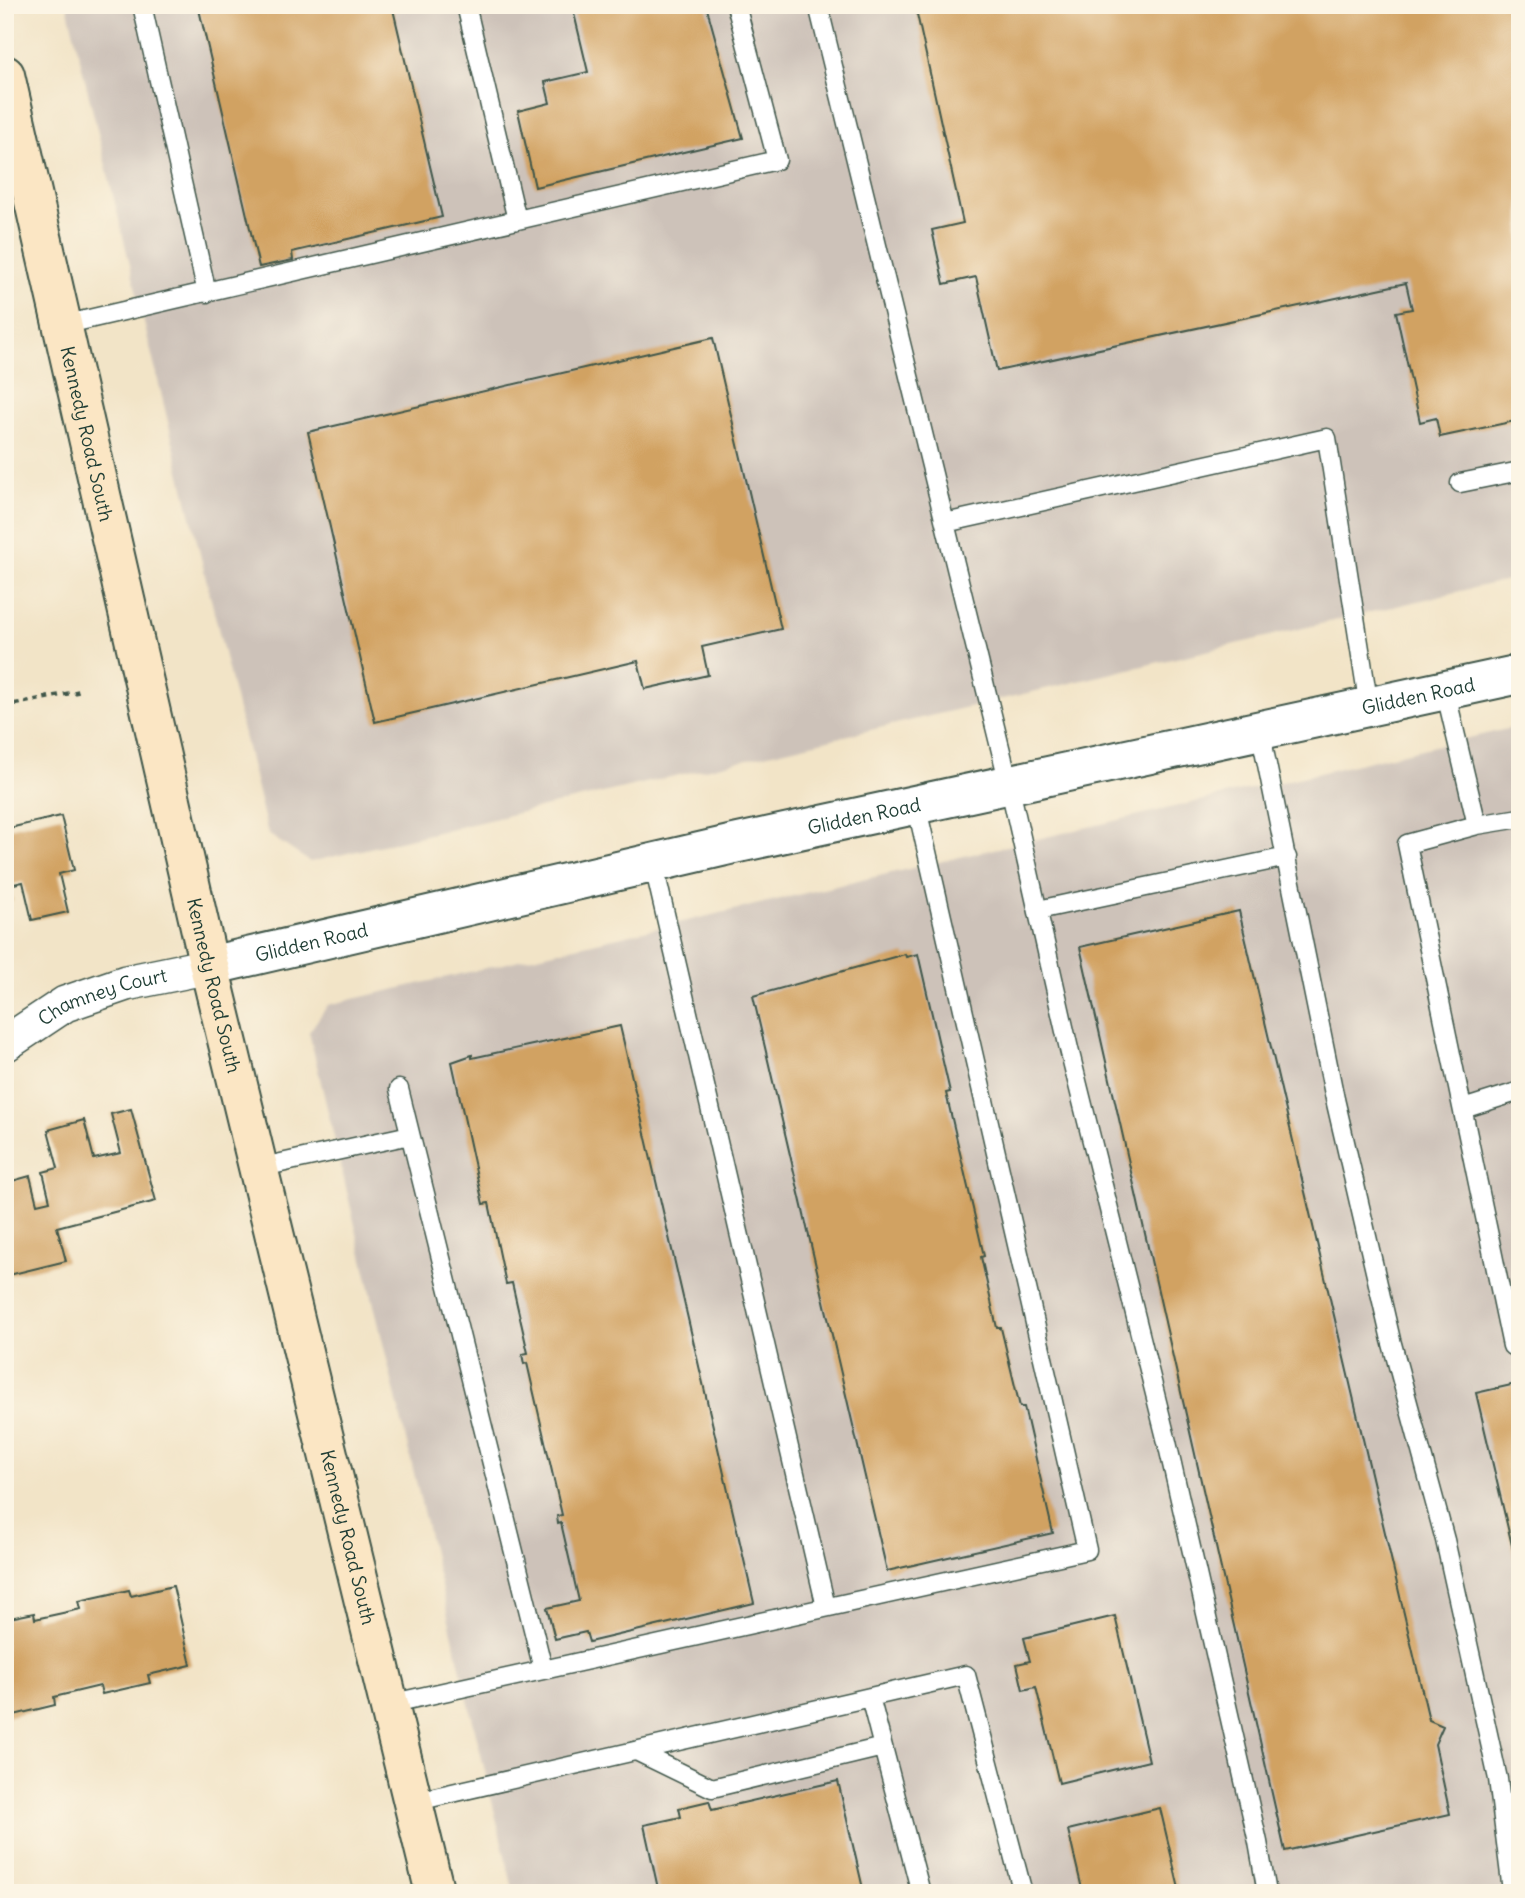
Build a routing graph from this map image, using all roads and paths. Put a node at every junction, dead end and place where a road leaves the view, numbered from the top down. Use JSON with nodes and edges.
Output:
{"nodes":[{"id":1,"x":142,"y":5,"type":"edge"},
{"id":2,"x":466,"y":5,"type":"edge"},
{"id":3,"x":736,"y":5,"type":"edge"},
{"id":4,"x":818,"y":5,"type":"edge"},
{"id":5,"x":5,"y":75,"type":"edge"},
{"id":6,"x":517,"y":220,"type":"junction"},
{"id":7,"x":206,"y":293,"type":"junction"},
{"id":8,"x":63,"y":325,"type":"junction"},
{"id":9,"x":1520,"y":471,"type":"edge"},
{"id":10,"x":1460,"y":483,"type":"dead end"},
{"id":11,"x":946,"y":523,"type":"junction"},
{"id":12,"x":1520,"y":674,"type":"edge"},
{"id":13,"x":1446,"y":690,"type":"junction"},
{"id":14,"x":80,"y":691,"type":"dead end"},
{"id":15,"x":5,"y":706,"type":"edge"},
{"id":16,"x":1369,"y":707,"type":"junction"},
{"id":17,"x":1260,"y":730,"type":"junction"},
{"id":18,"x":1009,"y":784,"type":"junction"},
{"id":19,"x":916,"y":804,"type":"junction"},
{"id":20,"x":1520,"y":818,"type":"edge"},
{"id":21,"x":1477,"y":825,"type":"junction"},
{"id":22,"x":1287,"y":857,"type":"junction"},
{"id":23,"x":653,"y":862,"type":"junction"},
{"id":24,"x":1038,"y":910,"type":"junction"},
{"id":25,"x":209,"y":966,"type":"junction"},
{"id":26,"x":5,"y":1044,"type":"edge"},
{"id":27,"x":399,"y":1089,"type":"dead end"},
{"id":28,"x":1520,"y":1091,"type":"edge"},
{"id":29,"x":1463,"y":1109,"type":"junction"},
{"id":30,"x":410,"y":1135,"type":"junction"},
{"id":31,"x":258,"y":1168,"type":"junction"},
{"id":32,"x":1520,"y":1344,"type":"edge"},
{"id":33,"x":826,"y":1607,"type":"junction"},
{"id":34,"x":543,"y":1669,"type":"junction"},
{"id":35,"x":870,"y":1697,"type":"junction"},
{"id":36,"x":388,"y":1703,"type":"junction"},
{"id":37,"x":883,"y":1746,"type":"junction"},
{"id":38,"x":636,"y":1751,"type":"junction"},
{"id":39,"x":413,"y":1802,"type":"junction"},
{"id":40,"x":435,"y":1893,"type":"edge"},
{"id":41,"x":921,"y":1893,"type":"edge"},
{"id":42,"x":1023,"y":1893,"type":"edge"},
{"id":43,"x":1267,"y":1893,"type":"edge"},
{"id":44,"x":1510,"y":1893,"type":"edge"}],
"edges":[{"from":1,"to":7,"type":"lane"},
{"from":2,"to":6,"type":"lane"},
{"from":3,"to":6,"type":"lane"},
{"from":4,"to":11,"type":"lane"},
{"from":5,"to":8,"type":"main road","name":"Kennedy Road South"},
{"from":6,"to":7,"type":"lane"},
{"from":7,"to":8,"type":"lane"},
{"from":8,"to":25,"type":"main road","name":"Kennedy Road South"},
{"from":9,"to":10,"type":"lane"},
{"from":11,"to":16,"type":"lane"},
{"from":11,"to":18,"type":"lane"},
{"from":12,"to":13,"type":"street","name":"Glidden Road"},
{"from":13,"to":16,"type":"street","name":"Glidden Road"},
{"from":13,"to":21,"type":"lane"},
{"from":14,"to":15,"type":"path"},
{"from":16,"to":17,"type":"street","name":"Glidden Road"},
{"from":17,"to":18,"type":"street","name":"Glidden Road"},
{"from":17,"to":22,"type":"lane"},
{"from":18,"to":19,"type":"street","name":"Glidden Road"},
{"from":18,"to":24,"type":"lane"},
{"from":19,"to":23,"type":"street","name":"Glidden Road"},
{"from":19,"to":33,"type":"lane"},
{"from":20,"to":21,"type":"lane"},
{"from":21,"to":29,"type":"lane"},
{"from":22,"to":24,"type":"lane"},
{"from":22,"to":44,"type":"lane"},
{"from":23,"to":25,"type":"street","name":"Glidden Road"},
{"from":23,"to":33,"type":"lane"},
{"from":24,"to":43,"type":"lane"},
{"from":25,"to":26,"type":"street","name":"Chamney Court"},
{"from":25,"to":31,"type":"main road","name":"Kennedy Road South"},
{"from":27,"to":30,"type":"lane"},
{"from":28,"to":29,"type":"lane"},
{"from":29,"to":32,"type":"lane"},
{"from":30,"to":31,"type":"lane"},
{"from":30,"to":34,"type":"lane"},
{"from":31,"to":36,"type":"main road","name":"Kennedy Road South"},
{"from":33,"to":34,"type":"lane"},
{"from":34,"to":36,"type":"lane"},
{"from":35,"to":37,"type":"lane"},
{"from":35,"to":38,"type":"lane"},
{"from":35,"to":42,"type":"lane"},
{"from":36,"to":39,"type":"main road","name":"Kennedy Road South"},
{"from":37,"to":38,"type":"lane"},
{"from":37,"to":41,"type":"lane"},
{"from":38,"to":39,"type":"lane"},
{"from":39,"to":40,"type":"main road","name":"Kennedy Road South"}]}
